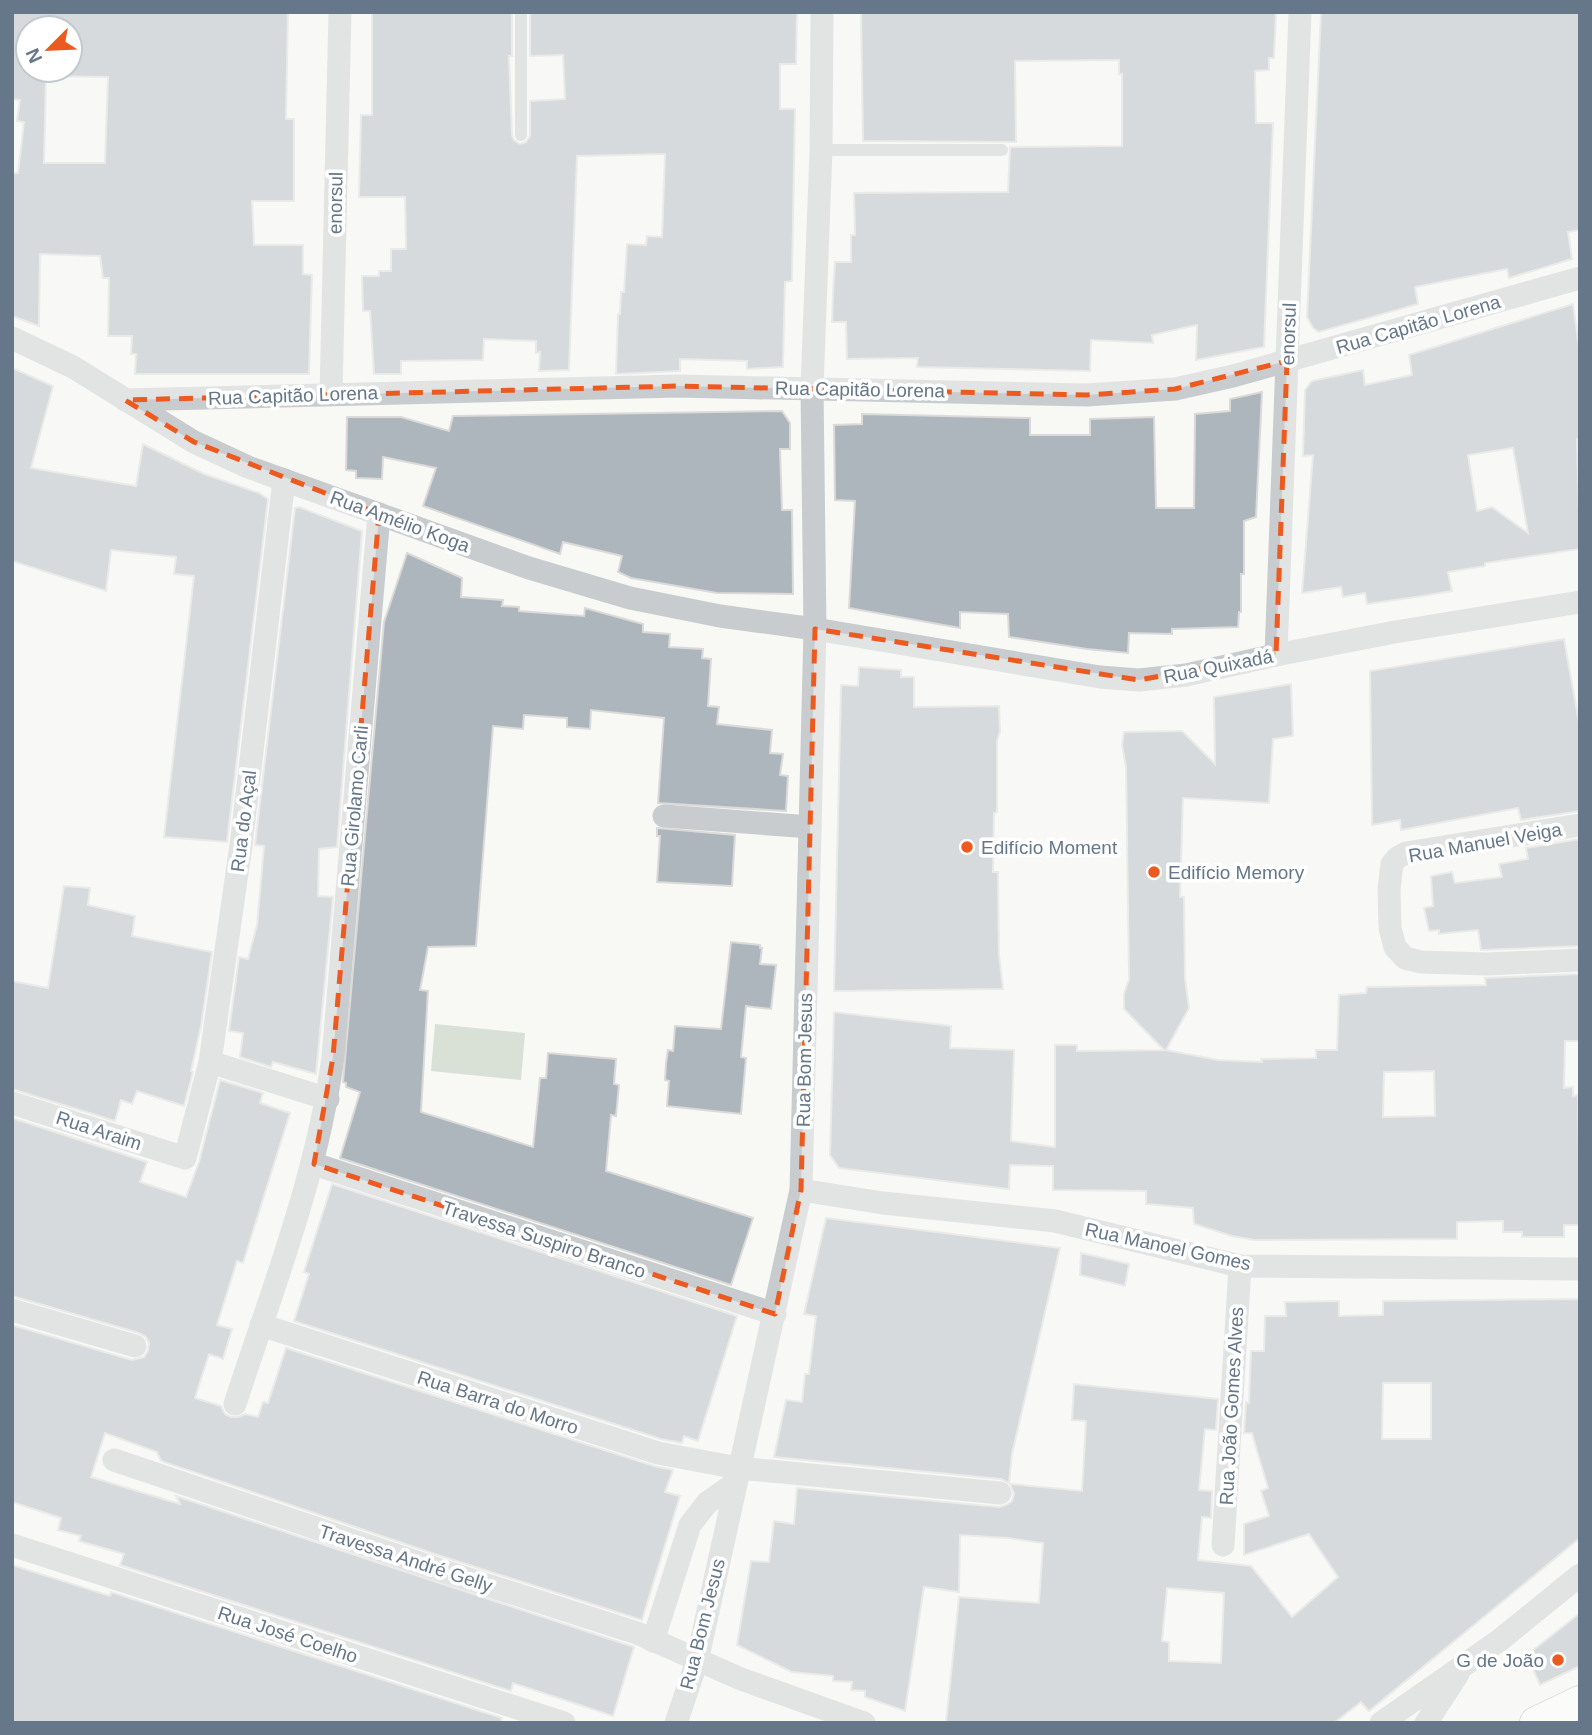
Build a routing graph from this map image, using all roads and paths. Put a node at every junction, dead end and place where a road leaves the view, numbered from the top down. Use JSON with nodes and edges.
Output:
{"nodes":[{"id":1,"x":340,"y":12,"type":"edge"},
{"id":2,"x":521,"y":12,"type":"edge"},
{"id":3,"x":822,"y":12,"type":"edge"},
{"id":4,"x":1300,"y":12,"type":"edge"},
{"id":5,"x":521,"y":135,"type":"dead end"},
{"id":6,"x":821,"y":150,"type":"junction"},
{"id":7,"x":1002,"y":150,"type":"dead end"},
{"id":8,"x":1580,"y":278,"type":"edge"},
{"id":9,"x":12,"y":338,"type":"edge"},
{"id":10,"x":1287,"y":361,"type":"junction"},
{"id":11,"x":812,"y":388,"type":"junction"},
{"id":12,"x":331,"y":394,"type":"junction"},
{"id":13,"x":125,"y":400,"type":"junction"},
{"id":14,"x":284,"y":480,"type":"junction"},
{"id":15,"x":379,"y":514,"type":"junction"},
{"id":16,"x":1580,"y":602,"type":"edge"},
{"id":17,"x":815,"y":629,"type":"junction"},
{"id":18,"x":1276,"y":655,"type":"junction"},
{"id":19,"x":663,"y":816,"type":"dead end"},
{"id":20,"x":1580,"y":825,"type":"edge"},
{"id":21,"x":810,"y":827,"type":"junction"},
{"id":22,"x":1580,"y":960,"type":"edge"},
{"id":23,"x":210,"y":1062,"type":"junction"},
{"id":24,"x":328,"y":1099,"type":"junction"},
{"id":25,"x":12,"y":1102,"type":"edge"},
{"id":26,"x":185,"y":1158,"type":"joint"},
{"id":27,"x":314,"y":1164,"type":"junction"},
{"id":28,"x":801,"y":1190,"type":"junction"},
{"id":29,"x":1240,"y":1266,"type":"junction"},
{"id":30,"x":1580,"y":1269,"type":"edge"},
{"id":31,"x":12,"y":1310,"type":"edge"},
{"id":32,"x":775,"y":1314,"type":"junction"},
{"id":33,"x":261,"y":1325,"type":"junction"},
{"id":34,"x":135,"y":1346,"type":"dead end"},
{"id":35,"x":234,"y":1404,"type":"dead end"},
{"id":36,"x":114,"y":1460,"type":"dead end"},
{"id":37,"x":736,"y":1476,"type":"junction"},
{"id":38,"x":1000,"y":1493,"type":"dead end"},
{"id":39,"x":12,"y":1545,"type":"edge"},
{"id":40,"x":1223,"y":1545,"type":"dead end"},
{"id":41,"x":1580,"y":1575,"type":"edge"},
{"id":42,"x":653,"y":1641,"type":"junction"},
{"id":43,"x":697,"y":1661,"type":"junction"},
{"id":44,"x":1466,"y":1663,"type":"junction"},
{"id":45,"x":1580,"y":1702,"type":"edge"},
{"id":46,"x":564,"y":1723,"type":"edge"},
{"id":47,"x":676,"y":1723,"type":"edge"},
{"id":48,"x":864,"y":1723,"type":"edge"},
{"id":49,"x":1381,"y":1723,"type":"edge"},
{"id":50,"x":1426,"y":1723,"type":"edge"},
{"id":51,"x":1536,"y":1723,"type":"edge"}],
"edges":[{"from":1,"to":12,"type":"street","name":"enorsul"},
{"from":2,"to":5,"type":"lane"},
{"from":3,"to":6,"type":"street"},
{"from":4,"to":10,"type":"street","name":"enorsul"},
{"from":6,"to":7,"type":"lane"},
{"from":6,"to":11,"type":"street"},
{"from":8,"to":10,"type":"street","name":"Rua Capitão Lorena"},
{"from":9,"to":13,"type":"street","name":"Rua Amélio Koga"},
{"from":10,"to":11,"type":"street","name":"Rua Capitão Lorena"},
{"from":10,"to":18,"type":"street","name":"enorsul"},
{"from":11,"to":12,"type":"street","name":"Rua Capitão Lorena"},
{"from":11,"to":17,"type":"street"},
{"from":12,"to":13,"type":"street","name":"Rua Capitão Lorena"},
{"from":13,"to":14,"type":"street","name":"Rua Amélio Koga"},
{"from":14,"to":15,"type":"street","name":"Rua Amélio Koga"},
{"from":14,"to":23,"type":"street","name":"Rua do Açal"},
{"from":15,"to":17,"type":"street","name":"Rua Amélio Koga"},
{"from":15,"to":24,"type":"street","name":"Rua Girolamo Carli"},
{"from":16,"to":18,"type":"street","name":"Rua Quixadá"},
{"from":17,"to":18,"type":"street","name":"Rua Quixadá"},
{"from":17,"to":21,"type":"street","name":"Rua Bom Jesus"},
{"from":19,"to":21,"type":"street"},
{"from":20,"to":22,"type":"street","name":"Rua Manuel Veiga"},
{"from":21,"to":28,"type":"street","name":"Rua Bom Jesus"},
{"from":23,"to":24,"type":"street"},
{"from":23,"to":26,"type":"street","name":"Rua do Açal"},
{"from":24,"to":27,"type":"street","name":"Rua Girolamo Carli"},
{"from":25,"to":26,"type":"street","name":"Rua Araim"},
{"from":27,"to":32,"type":"street","name":"Travessa Suspiro Branco"},
{"from":27,"to":33,"type":"street","name":"Rua Girolamo Carli"},
{"from":28,"to":29,"type":"street","name":"Rua Manoel Gomes"},
{"from":28,"to":32,"type":"street","name":"Rua Bom Jesus"},
{"from":29,"to":30,"type":"street","name":"Rua Manoel Gomes"},
{"from":29,"to":40,"type":"street","name":"Rua João Gomes Alves"},
{"from":31,"to":34,"type":"street"},
{"from":32,"to":37,"type":"street","name":"Rua Bom Jesus"},
{"from":33,"to":35,"type":"street","name":"Rua Girolamo Carli"},
{"from":33,"to":37,"type":"street","name":"Rua Barra do Morro"},
{"from":36,"to":42,"type":"street","name":"Travessa André Gelly"},
{"from":37,"to":38,"type":"street","name":"Rua Barra do Morro"},
{"from":37,"to":42,"type":"street","name":"Rua Bom Jesus"},
{"from":37,"to":43,"type":"street","name":"Rua Bom Jesus"},
{"from":39,"to":46,"type":"street","name":"Rua José Coelho"},
{"from":41,"to":44,"type":"street"},
{"from":42,"to":43,"type":"street","name":"Travessa André Gelly"},
{"from":43,"to":47,"type":"street","name":"Rua Bom Jesus"},
{"from":43,"to":48,"type":"street","name":"Travessa André Gelly"},
{"from":44,"to":49,"type":"street"},
{"from":44,"to":50,"type":"street"},
{"from":45,"to":51,"type":"main road"}]}
